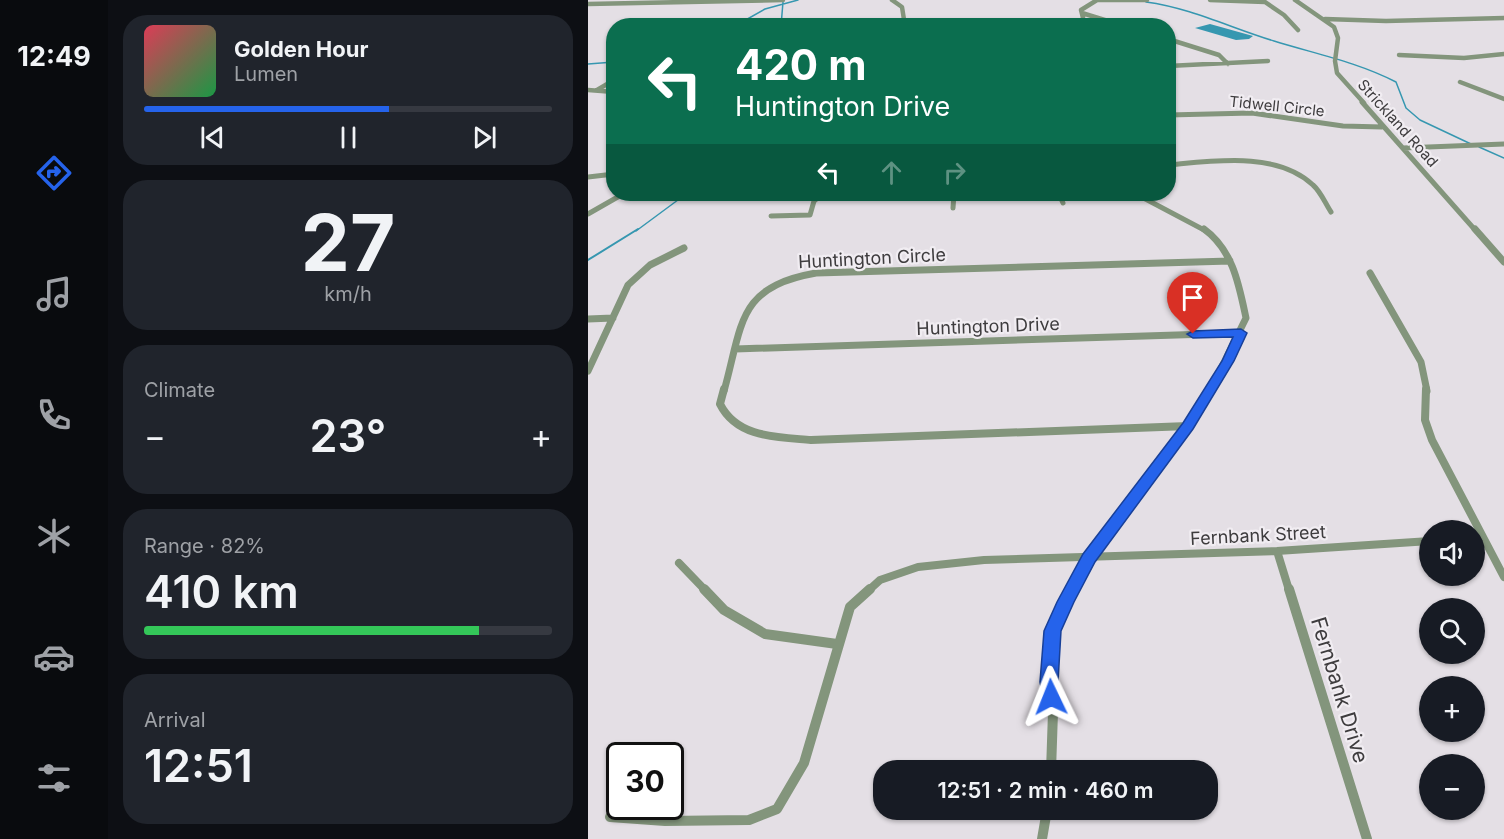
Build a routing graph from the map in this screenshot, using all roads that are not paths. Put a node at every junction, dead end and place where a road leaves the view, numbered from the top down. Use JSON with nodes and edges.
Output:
{"nodes":[{"id":1,"x":783,"y":0,"type":"edge"},
{"id":2,"x":892,"y":0,"type":"edge"},
{"id":3,"x":1098,"y":0,"type":"edge"},
{"id":4,"x":1144,"y":0,"type":"edge"},
{"id":5,"x":1210,"y":0,"type":"edge"},
{"id":6,"x":1295,"y":0,"type":"edge"},
{"id":7,"x":1263,"y":1,"type":"edge"},
{"id":8,"x":588,"y":4,"type":"edge"},
{"id":9,"x":1082,"y":13,"type":"junction"},
{"id":10,"x":904,"y":18,"type":"edge"},
{"id":11,"x":1083,"y":18,"type":"edge"},
{"id":12,"x":1099,"y":18,"type":"edge"},
{"id":13,"x":1504,"y":18,"type":"edge"},
{"id":14,"x":1325,"y":19,"type":"junction"},
{"id":15,"x":1298,"y":30,"type":"dead end"},
{"id":16,"x":1176,"y":41,"type":"edge"},
{"id":17,"x":1504,"y":54,"type":"edge"},
{"id":18,"x":1399,"y":55,"type":"dead end"},
{"id":19,"x":1268,"y":61,"type":"dead end"},
{"id":20,"x":1228,"y":64,"type":"junction"},
{"id":21,"x":1176,"y":66,"type":"edge"},
{"id":22,"x":1460,"y":82,"type":"dead end"},
{"id":23,"x":606,"y":85,"type":"edge"},
{"id":24,"x":588,"y":90,"type":"edge"},
{"id":25,"x":597,"y":90,"type":"junction"},
{"id":26,"x":606,"y":91,"type":"edge"},
{"id":27,"x":1504,"y":99,"type":"edge"},
{"id":28,"x":1176,"y":115,"type":"edge"},
{"id":29,"x":1382,"y":127,"type":"junction"},
{"id":30,"x":1504,"y":144,"type":"edge"},
{"id":31,"x":1403,"y":148,"type":"junction"},
{"id":32,"x":1176,"y":164,"type":"edge"},
{"id":33,"x":606,"y":175,"type":"edge"},
{"id":34,"x":588,"y":177,"type":"edge"},
{"id":35,"x":611,"y":201,"type":"edge"},
{"id":36,"x":814,"y":201,"type":"edge"},
{"id":37,"x":954,"y":201,"type":"edge"},
{"id":38,"x":1149,"y":201,"type":"edge"},
{"id":39,"x":953,"y":208,"type":"dead end"},
{"id":40,"x":1331,"y":212,"type":"dead end"},
{"id":41,"x":588,"y":214,"type":"edge"},
{"id":42,"x":771,"y":216,"type":"dead end"},
{"id":43,"x":684,"y":248,"type":"dead end"},
{"id":44,"x":1230,"y":261,"type":"junction"},
{"id":45,"x":1504,"y":262,"type":"edge"},
{"id":46,"x":1370,"y":273,"type":"dead end"},
{"id":47,"x":613,"y":318,"type":"junction"},
{"id":48,"x":588,"y":319,"type":"edge"},
{"id":49,"x":1241,"y":333,"type":"junction"},
{"id":50,"x":735,"y":350,"type":"junction"},
{"id":51,"x":588,"y":371,"type":"edge"},
{"id":52,"x":1188,"y":426,"type":"junction"},
{"id":53,"x":1470,"y":520,"type":"edge"},
{"id":54,"x":1419,"y":542,"type":"edge"},
{"id":55,"x":1485,"y":548,"type":"edge"},
{"id":56,"x":1277,"y":551,"type":"junction"},
{"id":57,"x":1088,"y":558,"type":"junction"},
{"id":58,"x":679,"y":563,"type":"dead end"},
{"id":59,"x":1504,"y":577,"type":"edge"},
{"id":60,"x":837,"y":644,"type":"junction"},
{"id":61,"x":1052,"y":760,"type":"edge"},
{"id":62,"x":650,"y":820,"type":"edge"},
{"id":63,"x":1045,"y":820,"type":"edge"},
{"id":64,"x":1042,"y":839,"type":"edge"},
{"id":65,"x":1367,"y":839,"type":"edge"}],
"edges":[{"from":1,"to":8,"type":"street"},
{"from":2,"to":10,"type":"street"},
{"from":3,"to":4,"type":"street"},
{"from":3,"to":9,"type":"street"},
{"from":5,"to":7,"type":"street"},
{"from":6,"to":14,"type":"street"},
{"from":7,"to":15,"type":"street"},
{"from":9,"to":11,"type":"street"},
{"from":9,"to":12,"type":"street"},
{"from":13,"to":14,"type":"street"},
{"from":14,"to":29,"type":"street","name":"Strickland Road"},
{"from":16,"to":20,"type":"street"},
{"from":17,"to":18,"type":"street"},
{"from":19,"to":20,"type":"street"},
{"from":20,"to":21,"type":"street"},
{"from":22,"to":27,"type":"street"},
{"from":23,"to":25,"type":"street"},
{"from":24,"to":25,"type":"street"},
{"from":25,"to":26,"type":"street"},
{"from":28,"to":29,"type":"street","name":"Tidwell Circle"},
{"from":29,"to":31,"type":"street","name":"Strickland Road"},
{"from":30,"to":31,"type":"street"},
{"from":31,"to":45,"type":"street","name":"Strickland Road"},
{"from":32,"to":40,"type":"street"},
{"from":33,"to":34,"type":"street"},
{"from":35,"to":41,"type":"street"},
{"from":36,"to":42,"type":"street"},
{"from":37,"to":39,"type":"street"},
{"from":38,"to":44,"type":"street"},
{"from":43,"to":47,"type":"street"},
{"from":44,"to":49,"type":"street"},
{"from":44,"to":50,"type":"street","name":"Huntington Circle"},
{"from":46,"to":53,"type":"street"},
{"from":47,"to":48,"type":"street"},
{"from":47,"to":51,"type":"street"},
{"from":49,"to":50,"type":"street","name":"Huntington Drive"},
{"from":49,"to":52,"type":"street"},
{"from":50,"to":52,"type":"street","name":"Huntington Circle"},
{"from":52,"to":57,"type":"street"},
{"from":54,"to":56,"type":"street","name":"Fernbank Street"},
{"from":55,"to":59,"type":"street"},
{"from":56,"to":57,"type":"street","name":"Fernbank Street"},
{"from":56,"to":65,"type":"street","name":"Fernbank Drive"},
{"from":57,"to":60,"type":"street","name":"Fernbank Street"},
{"from":57,"to":61,"type":"street"},
{"from":58,"to":60,"type":"street"},
{"from":60,"to":62,"type":"street","name":"Fernbank Street"},
{"from":63,"to":64,"type":"street"}]}
